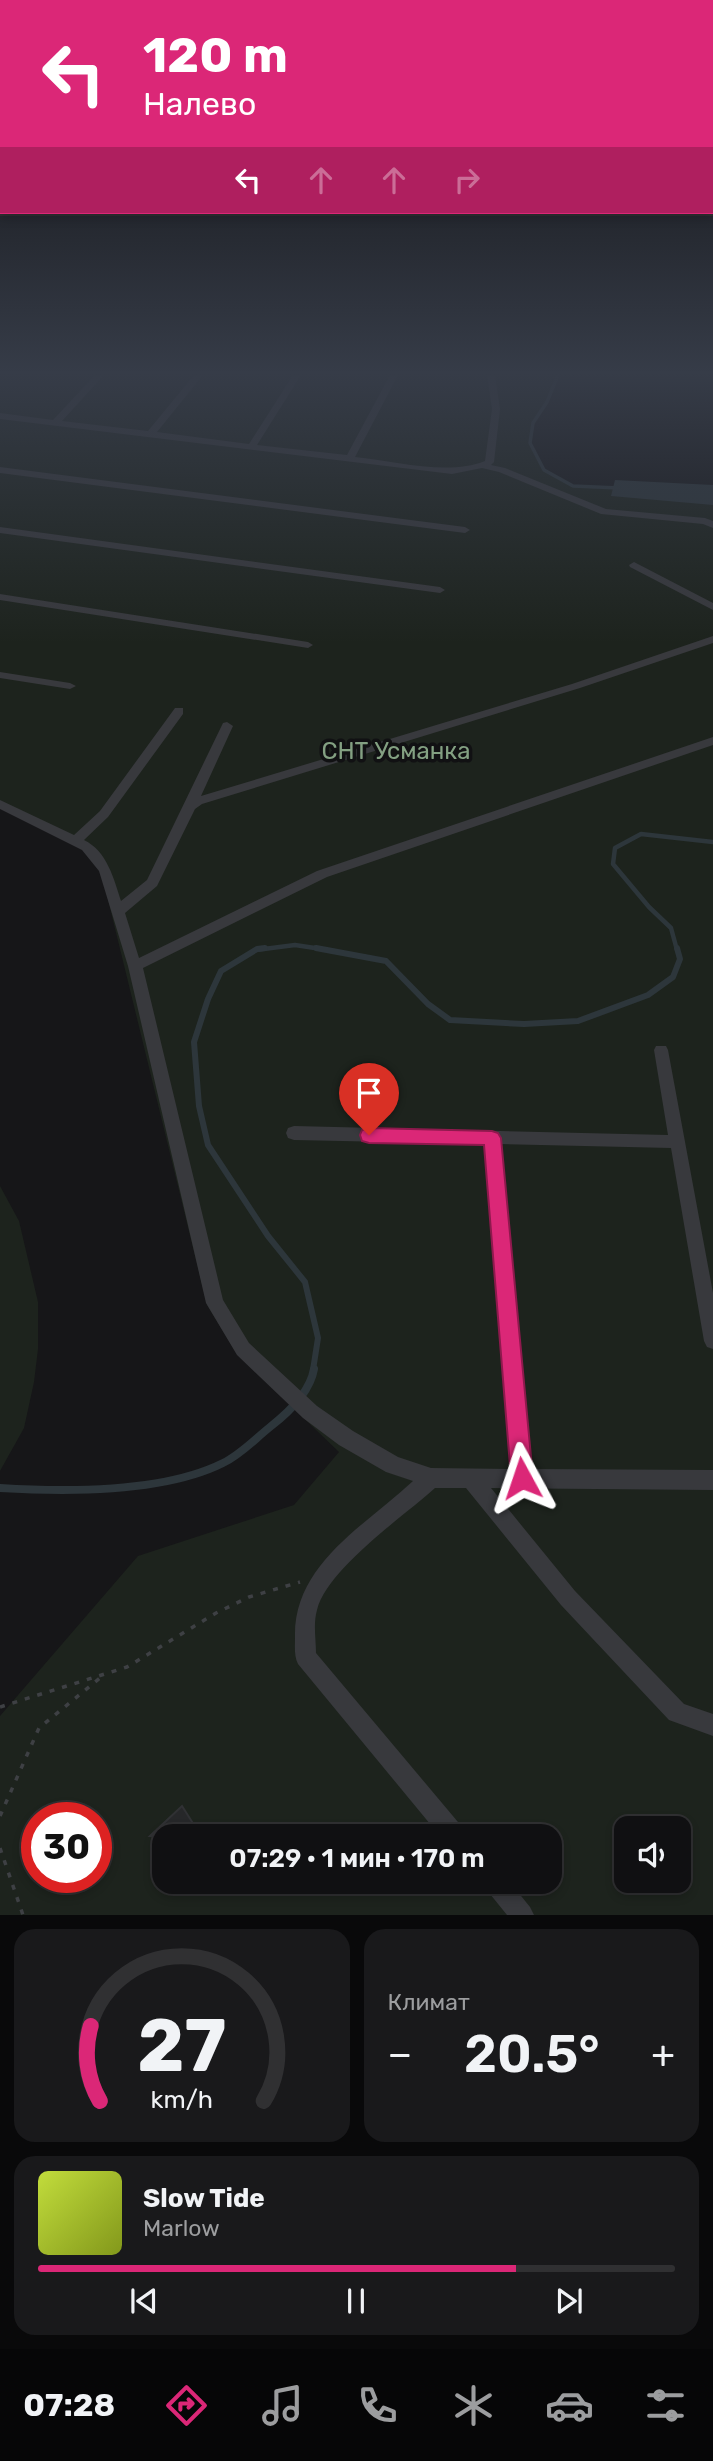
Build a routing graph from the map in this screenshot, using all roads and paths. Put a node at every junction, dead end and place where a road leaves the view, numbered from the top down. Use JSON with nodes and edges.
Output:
{"nodes":[{"id":1,"x":400,"y":464,"type":"edge"},
{"id":2,"x":481,"y":465,"type":"joint"},
{"id":3,"x":0,"y":470,"type":"edge"},
{"id":4,"x":713,"y":525,"type":"edge"},
{"id":5,"x":0,"y":530,"type":"edge"},
{"id":6,"x":465,"y":530,"type":"dead end"},
{"id":7,"x":634,"y":565,"type":"dead end"},
{"id":8,"x":440,"y":590,"type":"dead end"},
{"id":9,"x":0,"y":597,"type":"edge"},
{"id":10,"x":713,"y":607,"type":"edge"},
{"id":11,"x":713,"y":639,"type":"edge"},
{"id":12,"x":308,"y":645,"type":"dead end"},
{"id":13,"x":0,"y":675,"type":"edge"},
{"id":14,"x":69,"y":686,"type":"dead end"},
{"id":15,"x":179,"y":711,"type":"dead end"},
{"id":16,"x":227,"y":726,"type":"dead end"},
{"id":17,"x":713,"y":741,"type":"edge"},
{"id":18,"x":0,"y":804,"type":"edge"},
{"id":19,"x":190,"y":806,"type":"junction"},
{"id":20,"x":76,"y":841,"type":"junction"},
{"id":21,"x":117,"y":912,"type":"junction"},
{"id":22,"x":135,"y":966,"type":"junction"},
{"id":23,"x":661,"y":1050,"type":"dead end"},
{"id":24,"x":295,"y":1133,"type":"dead end"},
{"id":25,"x":492,"y":1138,"type":"junction"},
{"id":26,"x":677,"y":1142,"type":"junction"},
{"id":27,"x":713,"y":1340,"type":"edge"},
{"id":28,"x":431,"y":1478,"type":"junction"},
{"id":29,"x":522,"y":1478,"type":"junction"},
{"id":30,"x":471,"y":1479,"type":"junction"},
{"id":31,"x":713,"y":1480,"type":"edge"},
{"id":32,"x":330,"y":1566,"type":"junction"},
{"id":33,"x":102,"y":1677,"type":"junction"},
{"id":34,"x":0,"y":1707,"type":"edge"},
{"id":35,"x":713,"y":1726,"type":"edge"},
{"id":36,"x":0,"y":1816,"type":"edge"},
{"id":37,"x":446,"y":1824,"type":"edge"},
{"id":38,"x":0,"y":1848,"type":"edge"},
{"id":39,"x":505,"y":1894,"type":"edge"},
{"id":40,"x":23,"y":1915,"type":"edge"},
{"id":41,"x":522,"y":1915,"type":"edge"}],
"edges":[{"from":1,"to":2,"type":"street"},
{"from":2,"to":4,"type":"street"},
{"from":3,"to":6,"type":"street"},
{"from":5,"to":8,"type":"street"},
{"from":7,"to":10,"type":"street"},
{"from":9,"to":12,"type":"street"},
{"from":11,"to":19,"type":"street"},
{"from":13,"to":14,"type":"street"},
{"from":15,"to":20,"type":"street"},
{"from":16,"to":19,"type":"street"},
{"from":17,"to":22,"type":"street"},
{"from":18,"to":20,"type":"street"},
{"from":19,"to":21,"type":"street"},
{"from":20,"to":21,"type":"street"},
{"from":21,"to":22,"type":"street"},
{"from":22,"to":28,"type":"street"},
{"from":23,"to":26,"type":"street"},
{"from":24,"to":25,"type":"street"},
{"from":25,"to":26,"type":"street"},
{"from":25,"to":29,"type":"street"},
{"from":26,"to":27,"type":"street"},
{"from":28,"to":30,"type":"street"},
{"from":28,"to":32,"type":"street"},
{"from":29,"to":30,"type":"street"},
{"from":29,"to":31,"type":"street"},
{"from":30,"to":35,"type":"street"},
{"from":32,"to":33,"type":"path"},
{"from":32,"to":37,"type":"street"},
{"from":33,"to":34,"type":"path"},
{"from":33,"to":36,"type":"path"},
{"from":38,"to":40,"type":"path"},
{"from":39,"to":41,"type":"street"}]}
